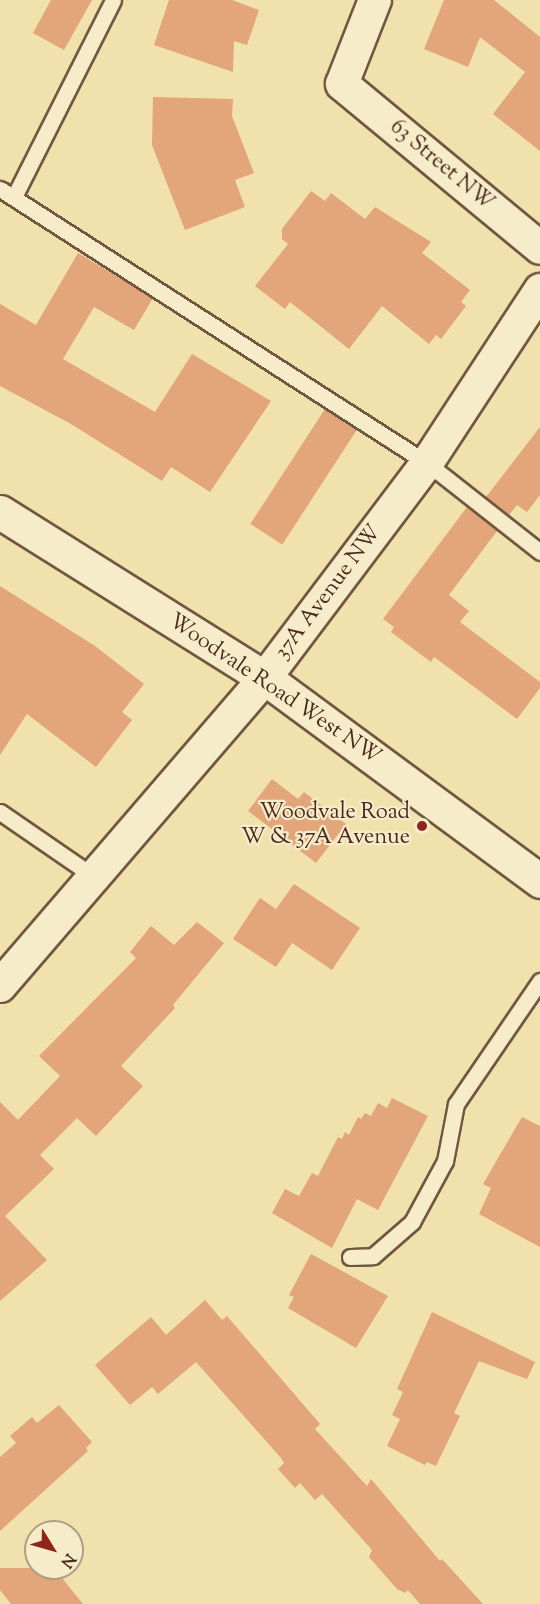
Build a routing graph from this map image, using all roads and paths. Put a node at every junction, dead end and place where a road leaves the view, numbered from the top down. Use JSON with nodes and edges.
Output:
{"nodes":[{"id":1,"x":113,"y":0,"type":"edge"},
{"id":2,"x":375,"y":0,"type":"edge"},
{"id":3,"x":0,"y":189,"type":"edge"},
{"id":4,"x":15,"y":195,"type":"junction"},
{"id":5,"x":540,"y":248,"type":"edge"},
{"id":6,"x":540,"y":290,"type":"edge"},
{"id":7,"x":427,"y":463,"type":"junction"},
{"id":8,"x":0,"y":512,"type":"edge"},
{"id":9,"x":540,"y":552,"type":"edge"},
{"id":10,"x":265,"y":678,"type":"junction"},
{"id":11,"x":0,"y":812,"type":"edge"},
{"id":12,"x":96,"y":878,"type":"junction"},
{"id":13,"x":540,"y":881,"type":"edge"},
{"id":14,"x":540,"y":981,"type":"edge"},
{"id":15,"x":0,"y":986,"type":"edge"},
{"id":16,"x":350,"y":1257,"type":"dead end"}],
"edges":[{"from":1,"to":4,"type":"lane"},
{"from":2,"to":5,"type":"street","name":"63 Street NW"},
{"from":3,"to":4,"type":"lane"},
{"from":4,"to":7,"type":"lane"},
{"from":6,"to":7,"type":"street","name":"37A Avenue NW"},
{"from":7,"to":9,"type":"lane"},
{"from":7,"to":10,"type":"street","name":"37A Avenue NW"},
{"from":8,"to":10,"type":"street","name":"Woodvale Road West NW"},
{"from":10,"to":12,"type":"street","name":"37A Avenue NW"},
{"from":10,"to":13,"type":"street","name":"Woodvale Road West NW"},
{"from":11,"to":12,"type":"lane"},
{"from":12,"to":15,"type":"street","name":"37A Avenue NW"},
{"from":14,"to":16,"type":"lane"}]}
